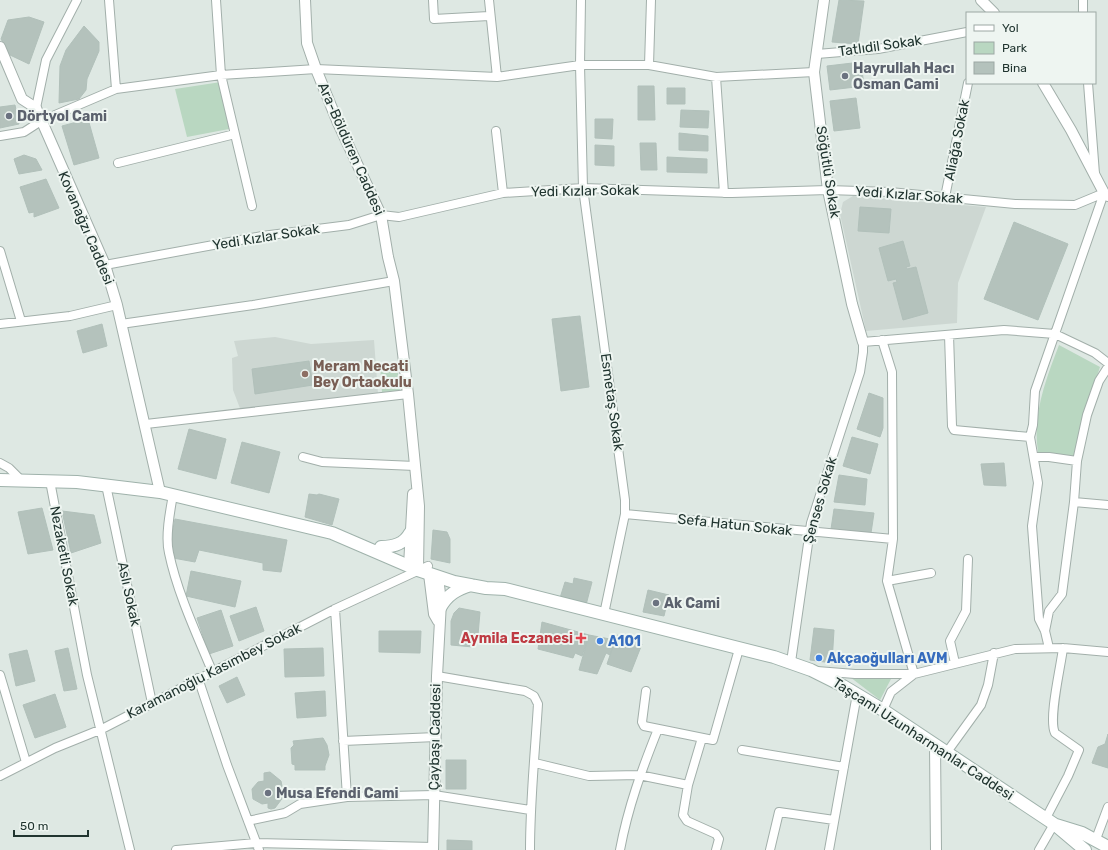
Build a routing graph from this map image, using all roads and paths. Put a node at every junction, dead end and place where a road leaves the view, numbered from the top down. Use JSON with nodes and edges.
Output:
{"nodes":[{"id":1,"x":77,"y":0,"type":"edge"},
{"id":2,"x":109,"y":0,"type":"edge"},
{"id":3,"x":216,"y":0,"type":"edge"},
{"id":4,"x":305,"y":0,"type":"edge"},
{"id":5,"x":433,"y":0,"type":"edge"},
{"id":6,"x":489,"y":0,"type":"edge"},
{"id":7,"x":581,"y":0,"type":"edge"},
{"id":8,"x":652,"y":0,"type":"edge"},
{"id":9,"x":824,"y":0,"type":"edge"},
{"id":10,"x":1083,"y":0,"type":"edge"},
{"id":11,"x":1083,"y":12,"type":"edge"},
{"id":12,"x":489,"y":16,"type":"junction"},
{"id":13,"x":966,"y":32,"type":"edge"},
{"id":14,"x":0,"y":46,"type":"edge"},
{"id":15,"x":817,"y":54,"type":"junction"},
{"id":16,"x":580,"y":64,"type":"junction"},
{"id":17,"x":649,"y":65,"type":"junction"},
{"id":18,"x":316,"y":69,"type":"junction"},
{"id":19,"x":814,"y":72,"type":"junction"},
{"id":20,"x":221,"y":75,"type":"junction"},
{"id":21,"x":497,"y":77,"type":"junction"},
{"id":22,"x":716,"y":77,"type":"junction"},
{"id":23,"x":968,"y":84,"type":"edge"},
{"id":24,"x":1044,"y":84,"type":"edge"},
{"id":25,"x":1088,"y":84,"type":"edge"},
{"id":26,"x":116,"y":89,"type":"junction"},
{"id":27,"x":36,"y":108,"type":"junction"},
{"id":28,"x":41,"y":121,"type":"junction"},
{"id":29,"x":496,"y":130,"type":"dead end"},
{"id":30,"x":235,"y":134,"type":"junction"},
{"id":31,"x":0,"y":136,"type":"edge"},
{"id":32,"x":118,"y":163,"type":"dead end"},
{"id":33,"x":1096,"y":178,"type":"junction"},
{"id":34,"x":583,"y":188,"type":"junction"},
{"id":35,"x":828,"y":190,"type":"junction"},
{"id":36,"x":502,"y":193,"type":"junction"},
{"id":37,"x":724,"y":193,"type":"junction"},
{"id":38,"x":1106,"y":194,"type":"edge"},
{"id":39,"x":945,"y":197,"type":"junction"},
{"id":40,"x":252,"y":206,"type":"dead end"},
{"id":41,"x":381,"y":215,"type":"junction"},
{"id":42,"x":0,"y":251,"type":"edge"},
{"id":43,"x":105,"y":265,"type":"junction"},
{"id":44,"x":394,"y":281,"type":"junction"},
{"id":45,"x":117,"y":305,"type":"junction"},
{"id":46,"x":22,"y":321,"type":"junction"},
{"id":47,"x":0,"y":324,"type":"edge"},
{"id":48,"x":121,"y":324,"type":"junction"},
{"id":49,"x":1055,"y":334,"type":"junction"},
{"id":50,"x":949,"y":335,"type":"junction"},
{"id":51,"x":882,"y":340,"type":"junction"},
{"id":52,"x":863,"y":342,"type":"junction"},
{"id":53,"x":1108,"y":363,"type":"edge"},
{"id":54,"x":1108,"y":367,"type":"edge"},
{"id":55,"x":408,"y":394,"type":"junction"},
{"id":56,"x":146,"y":424,"type":"junction"},
{"id":57,"x":1030,"y":437,"type":"junction"},
{"id":58,"x":303,"y":457,"type":"dead end"},
{"id":59,"x":1034,"y":457,"type":"junction"},
{"id":60,"x":1077,"y":461,"type":"junction"},
{"id":61,"x":0,"y":463,"type":"edge"},
{"id":62,"x":415,"y":466,"type":"junction"},
{"id":63,"x":0,"y":480,"type":"edge"},
{"id":64,"x":21,"y":480,"type":"junction"},
{"id":65,"x":50,"y":481,"type":"junction"},
{"id":66,"x":106,"y":485,"type":"junction"},
{"id":67,"x":160,"y":492,"type":"junction"},
{"id":68,"x":173,"y":495,"type":"junction"},
{"id":69,"x":1074,"y":502,"type":"junction"},
{"id":70,"x":1108,"y":505,"type":"edge"},
{"id":71,"x":625,"y":514,"type":"junction"},
{"id":72,"x":332,"y":533,"type":"junction"},
{"id":73,"x":410,"y":533,"type":"junction"},
{"id":74,"x":809,"y":533,"type":"junction"},
{"id":75,"x":893,"y":539,"type":"junction"},
{"id":76,"x":382,"y":547,"type":"junction"},
{"id":77,"x":968,"y":559,"type":"dead end"},
{"id":78,"x":421,"y":568,"type":"junction"},
{"id":79,"x":931,"y":573,"type":"dead end"},
{"id":80,"x":887,"y":580,"type":"junction"},
{"id":81,"x":470,"y":585,"type":"junction"},
{"id":82,"x":505,"y":589,"type":"junction"},
{"id":83,"x":440,"y":608,"type":"junction"},
{"id":84,"x":335,"y":609,"type":"junction"},
{"id":85,"x":604,"y":614,"type":"junction"},
{"id":86,"x":439,"y":623,"type":"junction"},
{"id":87,"x":1045,"y":631,"type":"junction"},
{"id":88,"x":1049,"y":648,"type":"junction"},
{"id":89,"x":1064,"y":648,"type":"junction"},
{"id":90,"x":739,"y":649,"type":"junction"},
{"id":91,"x":1108,"y":652,"type":"edge"},
{"id":92,"x":994,"y":653,"type":"junction"},
{"id":93,"x":791,"y":662,"type":"junction"},
{"id":94,"x":955,"y":663,"type":"junction"},
{"id":95,"x":811,"y":670,"type":"junction"},
{"id":96,"x":212,"y":671,"type":"junction"},
{"id":97,"x":914,"y":674,"type":"junction"},
{"id":98,"x":0,"y":675,"type":"edge"},
{"id":99,"x":437,"y":676,"type":"junction"},
{"id":100,"x":198,"y":678,"type":"junction"},
{"id":101,"x":646,"y":691,"type":"dead end"},
{"id":102,"x":857,"y":694,"type":"junction"},
{"id":103,"x":152,"y":703,"type":"junction"},
{"id":104,"x":883,"y":710,"type":"junction"},
{"id":105,"x":658,"y":729,"type":"junction"},
{"id":106,"x":102,"y":730,"type":"junction"},
{"id":107,"x":436,"y":737,"type":"junction"},
{"id":108,"x":702,"y":738,"type":"junction"},
{"id":109,"x":343,"y":741,"type":"junction"},
{"id":110,"x":936,"y":745,"type":"junction"},
{"id":111,"x":742,"y":750,"type":"dead end"},
{"id":112,"x":947,"y":752,"type":"junction"},
{"id":113,"x":26,"y":762,"type":"junction"},
{"id":114,"x":535,"y":764,"type":"junction"},
{"id":115,"x":844,"y":767,"type":"junction"},
{"id":116,"x":639,"y":775,"type":"junction"},
{"id":117,"x":0,"y":776,"type":"edge"},
{"id":118,"x":688,"y":785,"type":"junction"},
{"id":119,"x":434,"y":795,"type":"junction"},
{"id":120,"x":347,"y":797,"type":"junction"},
{"id":121,"x":1108,"y":807,"type":"edge"},
{"id":122,"x":530,"y":810,"type":"junction"},
{"id":123,"x":834,"y":820,"type":"junction"},
{"id":124,"x":1050,"y":821,"type":"junction"},
{"id":125,"x":248,"y":822,"type":"junction"},
{"id":126,"x":1096,"y":839,"type":"junction"},
{"id":127,"x":257,"y":846,"type":"edge"},
{"id":128,"x":1108,"y":846,"type":"edge"},
{"id":129,"x":434,"y":849,"type":"edge"},
{"id":130,"x":130,"y":850,"type":"edge"},
{"id":131,"x":176,"y":850,"type":"edge"},
{"id":132,"x":530,"y":850,"type":"edge"},
{"id":133,"x":620,"y":850,"type":"edge"},
{"id":134,"x":716,"y":850,"type":"edge"},
{"id":135,"x":770,"y":850,"type":"edge"},
{"id":136,"x":829,"y":850,"type":"edge"},
{"id":137,"x":936,"y":850,"type":"edge"},
{"id":138,"x":1039,"y":850,"type":"edge"},
{"id":139,"x":1085,"y":850,"type":"edge"}],
"edges":[{"from":1,"to":27,"type":"street"},
{"from":2,"to":26,"type":"street"},
{"from":3,"to":20,"type":"street"},
{"from":4,"to":18,"type":"street","name":"Ara-Böldüren Caddesi"},
{"from":5,"to":12,"type":"street"},
{"from":6,"to":12,"type":"street"},
{"from":7,"to":16,"type":"street","name":"Esmetaş Sokak"},
{"from":8,"to":17,"type":"street"},
{"from":9,"to":15,"type":"street","name":"Söğütlü Sokak"},
{"from":10,"to":11,"type":"street"},
{"from":12,"to":21,"type":"street"},
{"from":13,"to":15,"type":"street","name":"Tatlıdil Sokak"},
{"from":14,"to":27,"type":"street"},
{"from":15,"to":19,"type":"street","name":"Söğütlü Sokak"},
{"from":16,"to":17,"type":"street"},
{"from":16,"to":21,"type":"street"},
{"from":16,"to":34,"type":"street","name":"Esmetaş Sokak"},
{"from":17,"to":22,"type":"street"},
{"from":18,"to":20,"type":"street"},
{"from":18,"to":21,"type":"street"},
{"from":18,"to":41,"type":"street","name":"Ara-Böldüren Caddesi"},
{"from":19,"to":22,"type":"street"},
{"from":19,"to":35,"type":"street","name":"Söğütlü Sokak"},
{"from":20,"to":26,"type":"street"},
{"from":20,"to":30,"type":"street"},
{"from":22,"to":37,"type":"street"},
{"from":23,"to":39,"type":"street","name":"Aliağa Sokak"},
{"from":24,"to":33,"type":"street"},
{"from":25,"to":33,"type":"street"},
{"from":26,"to":28,"type":"street"},
{"from":27,"to":28,"type":"street","name":"Kovanağzı Caddesi"},
{"from":28,"to":31,"type":"street"},
{"from":28,"to":43,"type":"street","name":"Kovanağzı Caddesi"},
{"from":29,"to":36,"type":"street"},
{"from":30,"to":32,"type":"street"},
{"from":30,"to":40,"type":"street"},
{"from":33,"to":38,"type":"street"},
{"from":34,"to":36,"type":"street","name":"Yedi Kızlar Sokak"},
{"from":34,"to":37,"type":"street","name":"Yedi Kızlar Sokak"},
{"from":34,"to":71,"type":"street","name":"Esmetaş Sokak"},
{"from":35,"to":37,"type":"street","name":"Yedi Kızlar Sokak"},
{"from":35,"to":39,"type":"street","name":"Yedi Kızlar Sokak"},
{"from":35,"to":52,"type":"street","name":"Söğütlü Sokak"},
{"from":36,"to":41,"type":"street","name":"Yedi Kızlar Sokak"},
{"from":38,"to":39,"type":"street","name":"Yedi Kızlar Sokak"},
{"from":38,"to":49,"type":"street"},
{"from":41,"to":43,"type":"street","name":"Yedi Kızlar Sokak"},
{"from":41,"to":44,"type":"street","name":"Ara-Böldüren Caddesi"},
{"from":42,"to":46,"type":"street"},
{"from":43,"to":45,"type":"street","name":"Kovanağzı Caddesi"},
{"from":44,"to":48,"type":"street"},
{"from":44,"to":55,"type":"street","name":"Ara-Böldüren Caddesi"},
{"from":45,"to":46,"type":"street"},
{"from":45,"to":48,"type":"street","name":"Kovanağzı Caddesi"},
{"from":46,"to":47,"type":"street"},
{"from":48,"to":56,"type":"street","name":"Kovanağzı Caddesi"},
{"from":49,"to":50,"type":"street"},
{"from":49,"to":53,"type":"street"},
{"from":49,"to":57,"type":"street"},
{"from":50,"to":51,"type":"street"},
{"from":50,"to":57,"type":"street"},
{"from":51,"to":52,"type":"street"},
{"from":51,"to":75,"type":"street"},
{"from":52,"to":74,"type":"street","name":"Şenses Sokak"},
{"from":54,"to":60,"type":"street"},
{"from":55,"to":56,"type":"street"},
{"from":55,"to":62,"type":"street","name":"Ara-Böldüren Caddesi"},
{"from":56,"to":67,"type":"street","name":"Kovanağzı Caddesi"},
{"from":57,"to":59,"type":"street"},
{"from":58,"to":62,"type":"street"},
{"from":59,"to":60,"type":"street"},
{"from":59,"to":87,"type":"street"},
{"from":60,"to":69,"type":"street"},
{"from":61,"to":64,"type":"street"},
{"from":62,"to":73,"type":"street","name":"Ara-Böldüren Caddesi"},
{"from":62,"to":78,"type":"street","name":"Ara-Böldüren Caddesi"},
{"from":63,"to":64,"type":"main road","name":"Taşcami Uzunharmanlar Caddesi"},
{"from":64,"to":65,"type":"main road","name":"Taşcami Uzunharmanlar Caddesi"},
{"from":65,"to":66,"type":"main road","name":"Taşcami Uzunharmanlar Caddesi"},
{"from":65,"to":106,"type":"street","name":"Nezaketli Sokak"},
{"from":66,"to":67,"type":"main road","name":"Taşcami Uzunharmanlar Caddesi"},
{"from":66,"to":103,"type":"street","name":"Aslı Sokak"},
{"from":67,"to":68,"type":"main road","name":"Taşcami Uzunharmanlar Caddesi"},
{"from":68,"to":72,"type":"main road","name":"Taşcami Uzunharmanlar Caddesi"},
{"from":68,"to":96,"type":"street"},
{"from":69,"to":70,"type":"street"},
{"from":69,"to":87,"type":"street"},
{"from":71,"to":74,"type":"street","name":"Sefa Hatun Sokak"},
{"from":71,"to":85,"type":"street","name":"Esmetaş Sokak"},
{"from":72,"to":76,"type":"main road"},
{"from":72,"to":78,"type":"main road","name":"Taşcami Uzunharmanlar Caddesi"},
{"from":73,"to":76,"type":"main road"},
{"from":73,"to":78,"type":"street","name":"Ara-Böldüren Caddesi"},
{"from":74,"to":75,"type":"street","name":"Sefa Hatun Sokak"},
{"from":74,"to":93,"type":"street","name":"Şenses Sokak"},
{"from":75,"to":80,"type":"street"},
{"from":76,"to":78,"type":"main road"},
{"from":77,"to":94,"type":"street"},
{"from":78,"to":81,"type":"main road","name":"Taşcami Uzunharmanlar Caddesi"},
{"from":78,"to":82,"type":"main road"},
{"from":78,"to":83,"type":"street","name":"Çaybaşı Caddesi"},
{"from":78,"to":84,"type":"street","name":"Karamanoğlu Kasımbey Sokak"},
{"from":78,"to":86,"type":"street","name":"Çaybaşı Caddesi"},
{"from":79,"to":80,"type":"street"},
{"from":80,"to":97,"type":"street"},
{"from":81,"to":82,"type":"main road","name":"Taşcami Uzunharmanlar Caddesi"},
{"from":81,"to":83,"type":"main road"},
{"from":82,"to":85,"type":"main road","name":"Taşcami Uzunharmanlar Caddesi"},
{"from":83,"to":86,"type":"street","name":"Çaybaşı Caddesi"},
{"from":84,"to":96,"type":"street","name":"Karamanoğlu Kasımbey Sokak"},
{"from":84,"to":109,"type":"street"},
{"from":85,"to":90,"type":"main road","name":"Taşcami Uzunharmanlar Caddesi"},
{"from":86,"to":99,"type":"street","name":"Çaybaşı Caddesi"},
{"from":87,"to":88,"type":"street"},
{"from":88,"to":89,"type":"street"},
{"from":88,"to":92,"type":"street"},
{"from":89,"to":91,"type":"street"},
{"from":89,"to":124,"type":"street"},
{"from":90,"to":93,"type":"main road","name":"Taşcami Uzunharmanlar Caddesi"},
{"from":90,"to":108,"type":"street"},
{"from":92,"to":94,"type":"street"},
{"from":92,"to":112,"type":"street"},
{"from":93,"to":95,"type":"main road","name":"Taşcami Uzunharmanlar Caddesi"},
{"from":94,"to":97,"type":"street"},
{"from":95,"to":97,"type":"street"},
{"from":95,"to":102,"type":"main road","name":"Taşcami Uzunharmanlar Caddesi"},
{"from":96,"to":100,"type":"street","name":"Karamanoğlu Kasımbey Sokak"},
{"from":97,"to":104,"type":"street"},
{"from":98,"to":113,"type":"street"},
{"from":99,"to":107,"type":"street","name":"Çaybaşı Caddesi"},
{"from":99,"to":114,"type":"street"},
{"from":100,"to":103,"type":"street","name":"Karamanoğlu Kasımbey Sokak"},
{"from":100,"to":125,"type":"street"},
{"from":101,"to":105,"type":"street"},
{"from":102,"to":104,"type":"main road","name":"Taşcami Uzunharmanlar Caddesi"},
{"from":102,"to":115,"type":"street"},
{"from":103,"to":106,"type":"street","name":"Karamanoğlu Kasımbey Sokak"},
{"from":104,"to":110,"type":"main road","name":"Taşcami Uzunharmanlar Caddesi"},
{"from":105,"to":108,"type":"street"},
{"from":105,"to":116,"type":"street"},
{"from":106,"to":113,"type":"street","name":"Karamanoğlu Kasımbey Sokak"},
{"from":106,"to":130,"type":"street","name":"Nezaketli Sokak"},
{"from":107,"to":109,"type":"street"},
{"from":107,"to":119,"type":"street","name":"Çaybaşı Caddesi"},
{"from":108,"to":118,"type":"street"},
{"from":109,"to":120,"type":"street"},
{"from":110,"to":112,"type":"main road","name":"Taşcami Uzunharmanlar Caddesi"},
{"from":110,"to":137,"type":"street"},
{"from":111,"to":115,"type":"street"},
{"from":112,"to":124,"type":"main road","name":"Taşcami Uzunharmanlar Caddesi"},
{"from":113,"to":117,"type":"street","name":"Karamanoğlu Kasımbey Sokak"},
{"from":114,"to":116,"type":"street"},
{"from":114,"to":122,"type":"street"},
{"from":115,"to":123,"type":"street"},
{"from":116,"to":118,"type":"street"},
{"from":116,"to":133,"type":"street"},
{"from":118,"to":134,"type":"street"},
{"from":119,"to":120,"type":"street"},
{"from":119,"to":122,"type":"street"},
{"from":119,"to":129,"type":"street","name":"Çaybaşı Caddesi"},
{"from":120,"to":125,"type":"street"},
{"from":121,"to":126,"type":"street"},
{"from":122,"to":132,"type":"street"},
{"from":123,"to":135,"type":"street"},
{"from":123,"to":136,"type":"street"},
{"from":124,"to":126,"type":"main road","name":"Taşcami Uzunharmanlar Caddesi"},
{"from":124,"to":138,"type":"street"},
{"from":124,"to":139,"type":"main road","name":"Taşcami Uzunharmanlar Caddesi"},
{"from":125,"to":127,"type":"street"},
{"from":126,"to":128,"type":"main road","name":"Taşcami Uzunharmanlar Caddesi"},
{"from":127,"to":129,"type":"street"},
{"from":127,"to":131,"type":"street"}]}
